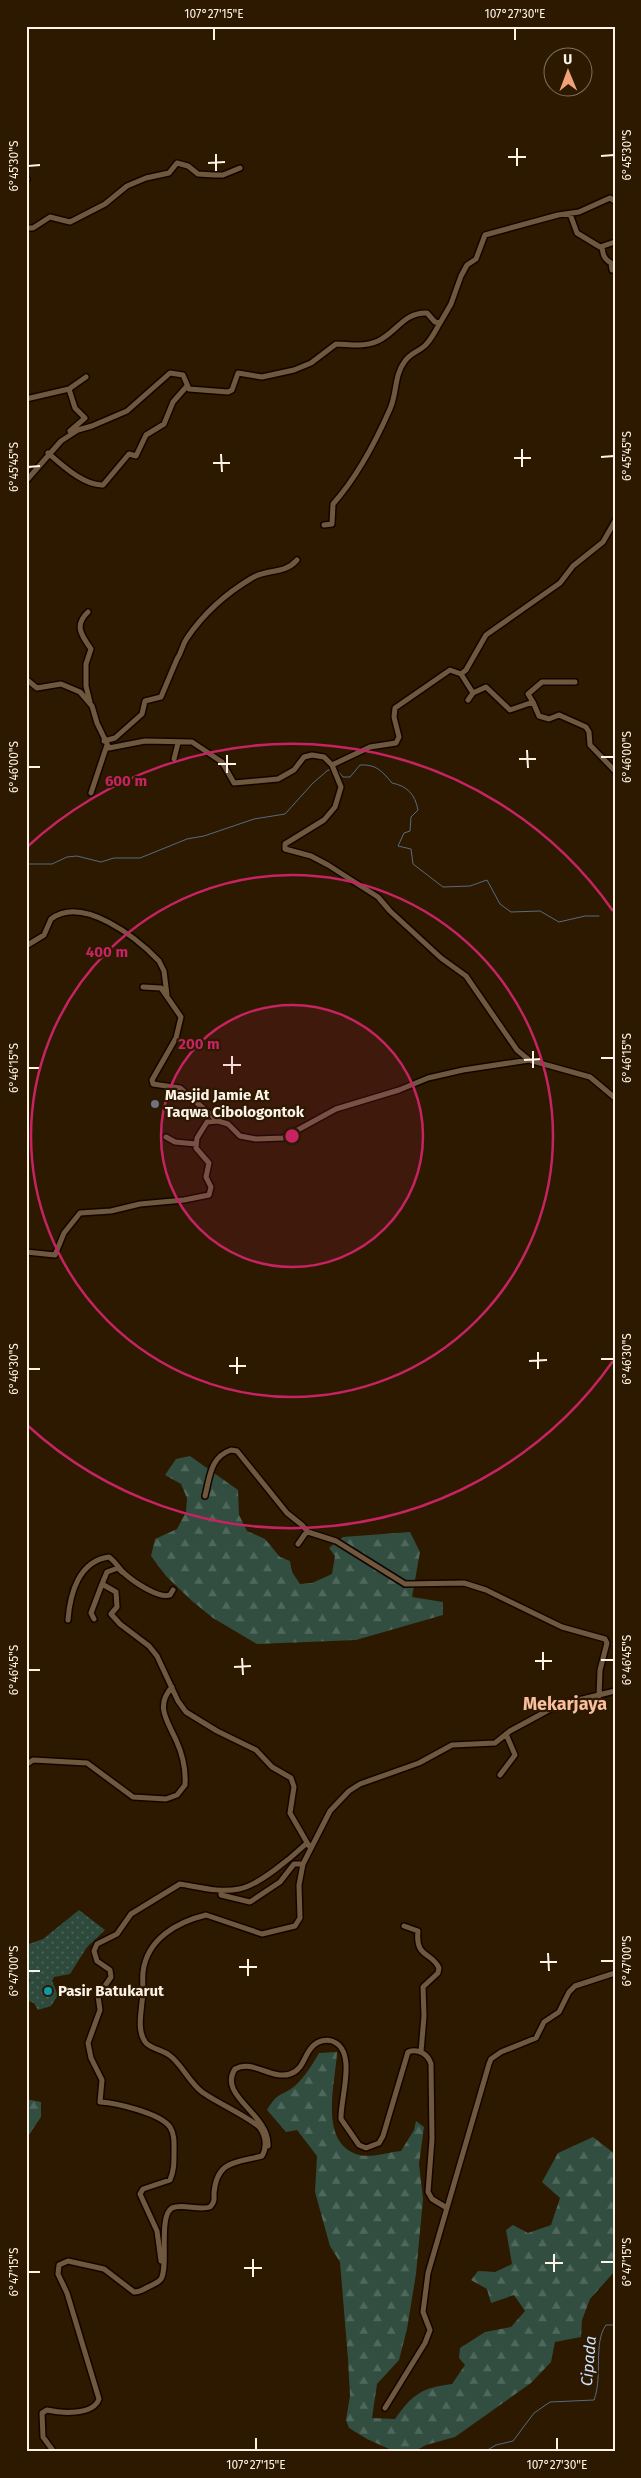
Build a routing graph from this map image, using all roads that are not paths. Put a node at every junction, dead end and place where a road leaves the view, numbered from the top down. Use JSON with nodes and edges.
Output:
{"nodes":[{"id":1,"x":240,"y":168,"type":"dead end"},
{"id":2,"x":615,"y":201,"type":"edge"},
{"id":3,"x":570,"y":214,"type":"junction"},
{"id":4,"x":26,"y":228,"type":"edge"},
{"id":5,"x":615,"y":242,"type":"edge"},
{"id":6,"x":602,"y":247,"type":"junction"},
{"id":7,"x":612,"y":270,"type":"dead end"},
{"id":8,"x":440,"y":323,"type":"junction"},
{"id":9,"x":86,"y":377,"type":"dead end"},
{"id":10,"x":186,"y":386,"type":"junction"},
{"id":11,"x":69,"y":389,"type":"junction"},
{"id":12,"x":26,"y":399,"type":"edge"},
{"id":13,"x":65,"y":438,"type":"junction"},
{"id":14,"x":48,"y":453,"type":"junction"},
{"id":15,"x":26,"y":481,"type":"edge"},
{"id":16,"x":615,"y":521,"type":"edge"},
{"id":17,"x":324,"y":525,"type":"dead end"},
{"id":18,"x":297,"y":560,"type":"dead end"},
{"id":19,"x":88,"y":612,"type":"dead end"},
{"id":20,"x":460,"y":674,"type":"junction"},
{"id":21,"x":27,"y":681,"type":"edge"},
{"id":22,"x":575,"y":682,"type":"dead end"},
{"id":23,"x":472,"y":693,"type":"junction"},
{"id":24,"x":468,"y":700,"type":"dead end"},
{"id":25,"x":533,"y":702,"type":"junction"},
{"id":26,"x":92,"y":705,"type":"junction"},
{"id":27,"x":106,"y":743,"type":"junction"},
{"id":28,"x":178,"y":743,"type":"junction"},
{"id":29,"x":174,"y":758,"type":"dead end"},
{"id":30,"x":335,"y":771,"type":"junction"},
{"id":31,"x":615,"y":771,"type":"edge"},
{"id":32,"x":90,"y":793,"type":"dead end"},
{"id":33,"x":26,"y":946,"type":"edge"},
{"id":34,"x":143,"y":987,"type":"dead end"},
{"id":35,"x":167,"y":998,"type":"junction"},
{"id":36,"x":529,"y":1060,"type":"junction"},
{"id":37,"x":615,"y":1098,"type":"edge"},
{"id":38,"x":218,"y":1121,"type":"junction"},
{"id":39,"x":166,"y":1137,"type":"dead end"},
{"id":40,"x":196,"y":1144,"type":"junction"},
{"id":41,"x":26,"y":1252,"type":"edge"},
{"id":42,"x":205,"y":1496,"type":"dead end"},
{"id":43,"x":308,"y":1532,"type":"junction"},
{"id":44,"x":298,"y":1544,"type":"dead end"},
{"id":45,"x":122,"y":1572,"type":"junction"},
{"id":46,"x":102,"y":1584,"type":"junction"},
{"id":47,"x":173,"y":1590,"type":"dead end"},
{"id":48,"x":94,"y":1619,"type":"dead end"},
{"id":49,"x":68,"y":1620,"type":"dead end"},
{"id":50,"x":172,"y":1687,"type":"junction"},
{"id":51,"x":615,"y":1691,"type":"edge"},
{"id":52,"x":599,"y":1696,"type":"junction"},
{"id":53,"x":506,"y":1734,"type":"junction"},
{"id":54,"x":26,"y":1765,"type":"edge"},
{"id":55,"x":500,"y":1775,"type":"dead end"},
{"id":56,"x":309,"y":1846,"type":"junction"},
{"id":57,"x":303,"y":1864,"type":"junction"},
{"id":58,"x":221,"y":1891,"type":"junction"},
{"id":59,"x":404,"y":1926,"type":"dead end"},
{"id":60,"x":615,"y":1973,"type":"edge"},
{"id":61,"x":420,"y":2052,"type":"junction"},
{"id":62,"x":264,"y":2152,"type":"junction"},
{"id":63,"x":448,"y":2208,"type":"junction"},
{"id":64,"x":162,"y":2266,"type":"junction"},
{"id":65,"x":385,"y":2408,"type":"dead end"},
{"id":66,"x":54,"y":2452,"type":"edge"}],
"edges":[{"from":1,"to":4,"type":"street"},
{"from":2,"to":3,"type":"street"},
{"from":3,"to":6,"type":"street"},
{"from":3,"to":8,"type":"street"},
{"from":5,"to":6,"type":"street"},
{"from":6,"to":7,"type":"street"},
{"from":8,"to":10,"type":"street"},
{"from":8,"to":17,"type":"street"},
{"from":9,"to":11,"type":"street"},
{"from":10,"to":13,"type":"street"},
{"from":10,"to":14,"type":"street"},
{"from":11,"to":12,"type":"street"},
{"from":11,"to":13,"type":"street"},
{"from":13,"to":14,"type":"street"},
{"from":14,"to":15,"type":"street"},
{"from":16,"to":20,"type":"street"},
{"from":18,"to":27,"type":"street"},
{"from":19,"to":26,"type":"street"},
{"from":20,"to":23,"type":"street"},
{"from":20,"to":30,"type":"street"},
{"from":21,"to":26,"type":"street"},
{"from":22,"to":25,"type":"street"},
{"from":23,"to":24,"type":"street"},
{"from":23,"to":25,"type":"street"},
{"from":25,"to":31,"type":"street"},
{"from":26,"to":27,"type":"street"},
{"from":27,"to":28,"type":"street"},
{"from":27,"to":32,"type":"street"},
{"from":28,"to":29,"type":"street"},
{"from":28,"to":30,"type":"street"},
{"from":30,"to":36,"type":"street"},
{"from":33,"to":35,"type":"street"},
{"from":34,"to":35,"type":"street"},
{"from":35,"to":38,"type":"street"},
{"from":36,"to":37,"type":"street"},
{"from":36,"to":38,"type":"street"},
{"from":38,"to":40,"type":"street"},
{"from":39,"to":40,"type":"street"},
{"from":40,"to":41,"type":"street"},
{"from":42,"to":43,"type":"street"},
{"from":43,"to":44,"type":"street"},
{"from":43,"to":52,"type":"street"},
{"from":45,"to":46,"type":"street"},
{"from":45,"to":47,"type":"street"},
{"from":45,"to":49,"type":"street"},
{"from":46,"to":48,"type":"street"},
{"from":46,"to":50,"type":"street"},
{"from":50,"to":54,"type":"street"},
{"from":50,"to":56,"type":"street"},
{"from":51,"to":52,"type":"street"},
{"from":52,"to":53,"type":"street"},
{"from":53,"to":55,"type":"street"},
{"from":53,"to":56,"type":"street"},
{"from":56,"to":57,"type":"street"},
{"from":56,"to":58,"type":"street"},
{"from":57,"to":58,"type":"street"},
{"from":57,"to":62,"type":"street"},
{"from":58,"to":64,"type":"street"},
{"from":59,"to":61,"type":"street"},
{"from":60,"to":63,"type":"street"},
{"from":61,"to":62,"type":"street"},
{"from":61,"to":63,"type":"street"},
{"from":62,"to":64,"type":"street"},
{"from":63,"to":65,"type":"street"},
{"from":64,"to":66,"type":"street"}]}
